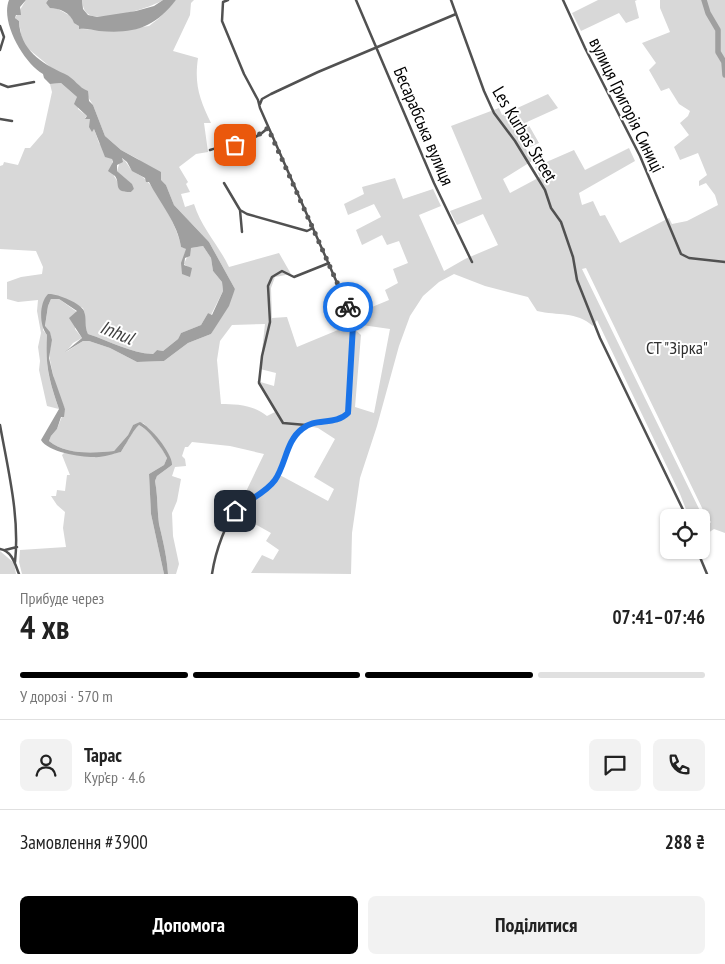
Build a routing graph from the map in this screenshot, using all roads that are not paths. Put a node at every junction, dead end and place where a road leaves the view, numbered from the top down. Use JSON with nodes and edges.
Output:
{"nodes":[{"id":1,"x":228,"y":0,"type":"edge"},
{"id":2,"x":356,"y":0,"type":"edge"},
{"id":3,"x":452,"y":0,"type":"edge"},
{"id":4,"x":563,"y":0,"type":"edge"},
{"id":5,"x":456,"y":14,"type":"junction"},
{"id":6,"x":0,"y":26,"type":"edge"},
{"id":7,"x":376,"y":47,"type":"junction"},
{"id":8,"x":0,"y":50,"type":"edge"},
{"id":9,"x":34,"y":82,"type":"dead end"},
{"id":10,"x":0,"y":84,"type":"edge"},
{"id":11,"x":260,"y":108,"type":"junction"},
{"id":12,"x":0,"y":119,"type":"edge"},
{"id":13,"x":12,"y":121,"type":"dead end"},
{"id":14,"x":268,"y":128,"type":"junction"},
{"id":15,"x":210,"y":150,"type":"dead end"},
{"id":16,"x":224,"y":183,"type":"dead end"},
{"id":17,"x":240,"y":210,"type":"junction"},
{"id":18,"x":313,"y":228,"type":"junction"},
{"id":19,"x":242,"y":232,"type":"dead end"},
{"id":20,"x":472,"y":262,"type":"dead end"},
{"id":21,"x":725,"y":262,"type":"edge"},
{"id":22,"x":329,"y":263,"type":"junction"},
{"id":23,"x":0,"y":425,"type":"edge"},
{"id":24,"x":307,"y":425,"type":"junction"},
{"id":25,"x":683,"y":509,"type":"edge"},
{"id":26,"x":17,"y":547,"type":"junction"},
{"id":27,"x":0,"y":548,"type":"edge"},
{"id":28,"x":5,"y":550,"type":"junction"},
{"id":29,"x":700,"y":559,"type":"edge"},
{"id":30,"x":15,"y":562,"type":"junction"},
{"id":31,"x":19,"y":574,"type":"edge"},
{"id":32,"x":212,"y":574,"type":"edge"},
{"id":33,"x":707,"y":574,"type":"edge"}],
"edges":[{"from":1,"to":11,"type":"street"},
{"from":2,"to":7,"type":"street","name":"Бесарабська вулиця"},
{"from":3,"to":5,"type":"street","name":"Les Kurbas Street"},
{"from":4,"to":21,"type":"street","name":"вулиця Григорія Синиці"},
{"from":5,"to":7,"type":"street"},
{"from":5,"to":25,"type":"street","name":"Les Kurbas Street"},
{"from":6,"to":8,"type":"street"},
{"from":7,"to":11,"type":"street"},
{"from":7,"to":20,"type":"street","name":"Бесарабська вулиця"},
{"from":9,"to":10,"type":"street"},
{"from":11,"to":14,"type":"street"},
{"from":12,"to":13,"type":"street"},
{"from":14,"to":15,"type":"street"},
{"from":14,"to":18,"type":"street"},
{"from":16,"to":17,"type":"street"},
{"from":17,"to":18,"type":"street"},
{"from":17,"to":19,"type":"street"},
{"from":18,"to":22,"type":"street"},
{"from":22,"to":24,"type":"street"},
{"from":22,"to":24,"type":"street"},
{"from":23,"to":26,"type":"street"},
{"from":24,"to":32,"type":"street"},
{"from":26,"to":28,"type":"street"},
{"from":26,"to":30,"type":"street"},
{"from":27,"to":28,"type":"street"},
{"from":28,"to":30,"type":"street"},
{"from":29,"to":33,"type":"street"},
{"from":30,"to":31,"type":"street"}]}
